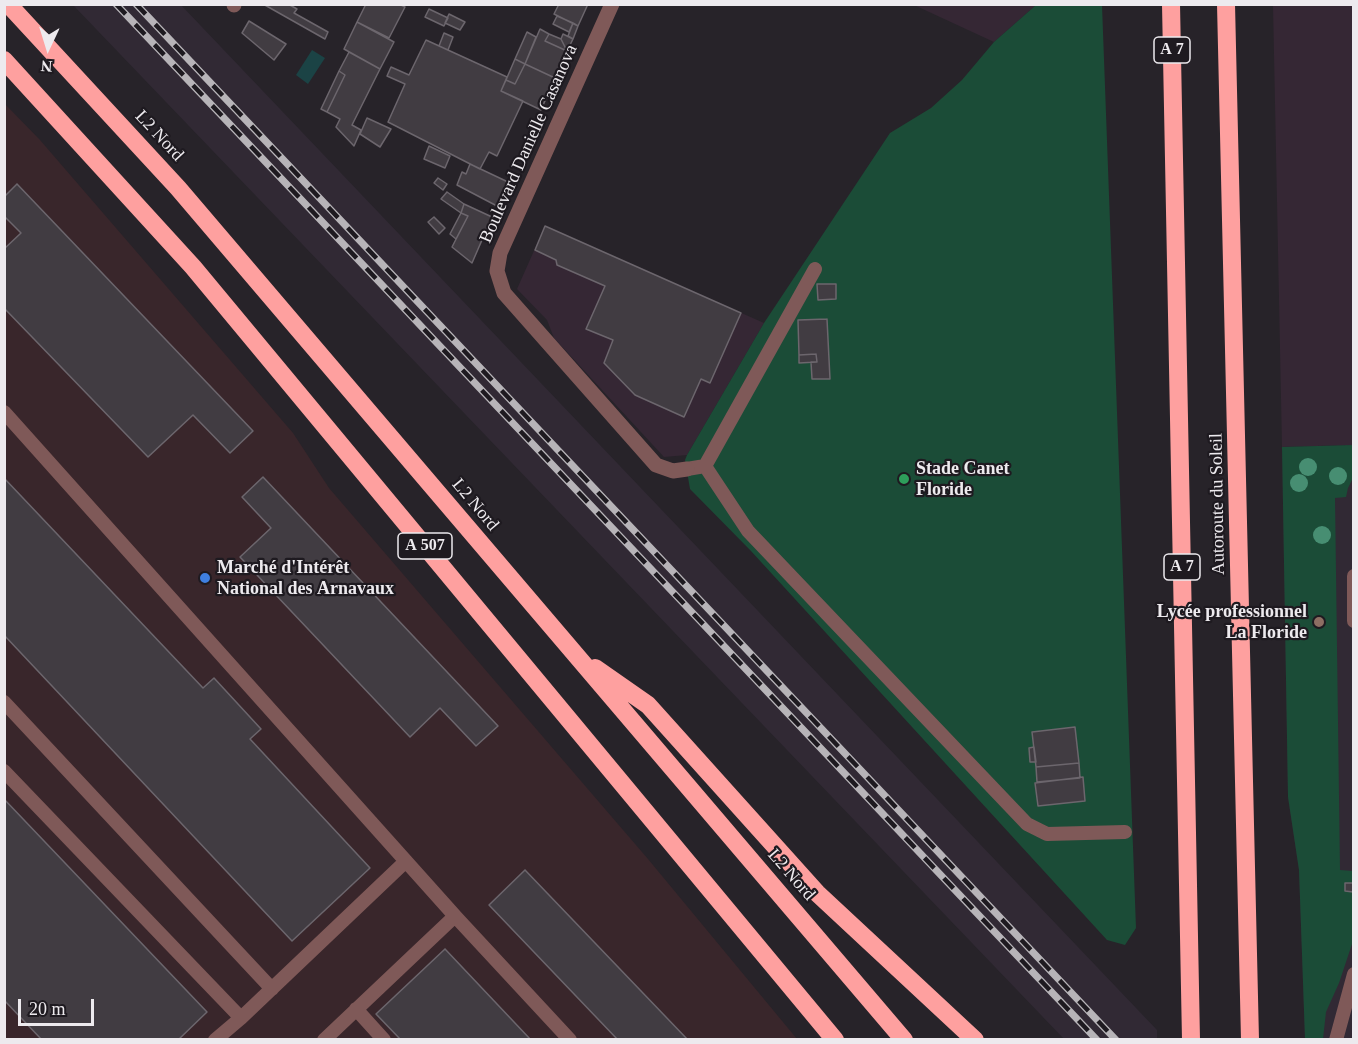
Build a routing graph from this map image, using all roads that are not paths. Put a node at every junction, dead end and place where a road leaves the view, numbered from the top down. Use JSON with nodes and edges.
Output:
{"nodes":[{"id":1,"x":9,"y":4,"type":"edge"},
{"id":2,"x":612,"y":4,"type":"edge"},
{"id":3,"x":1168,"y":4,"type":"edge"},
{"id":4,"x":1228,"y":4,"type":"edge"},
{"id":5,"x":4,"y":60,"type":"edge"},
{"id":6,"x":815,"y":269,"type":"dead end"},
{"id":7,"x":4,"y":412,"type":"edge"},
{"id":8,"x":705,"y":466,"type":"junction"},
{"id":9,"x":687,"y":469,"type":"joint"},
{"id":10,"x":1353,"y":576,"type":"edge"},
{"id":11,"x":1353,"y":602,"type":"edge"},
{"id":12,"x":1353,"y":621,"type":"edge"},
{"id":13,"x":572,"y":651,"type":"junction"},
{"id":14,"x":4,"y":702,"type":"edge"},
{"id":15,"x":4,"y":771,"type":"edge"},
{"id":16,"x":1125,"y":832,"type":"dead end"},
{"id":17,"x":406,"y":861,"type":"junction"},
{"id":18,"x":455,"y":916,"type":"junction"},
{"id":19,"x":1250,"y":968,"type":"junction"},
{"id":20,"x":1353,"y":974,"type":"edge"},
{"id":21,"x":272,"y":989,"type":"junction"},
{"id":22,"x":356,"y":1009,"type":"junction"},
{"id":23,"x":241,"y":1018,"type":"junction"},
{"id":24,"x":215,"y":1040,"type":"edge"},
{"id":25,"x":324,"y":1040,"type":"edge"},
{"id":26,"x":384,"y":1040,"type":"edge"},
{"id":27,"x":570,"y":1040,"type":"edge"},
{"id":28,"x":835,"y":1040,"type":"edge"},
{"id":29,"x":904,"y":1040,"type":"edge"},
{"id":30,"x":975,"y":1040,"type":"edge"},
{"id":31,"x":1191,"y":1040,"type":"edge"},
{"id":32,"x":1250,"y":1040,"type":"edge"},
{"id":33,"x":1255,"y":1040,"type":"edge"},
{"id":34,"x":1336,"y":1040,"type":"edge"}],
"edges":[{"from":1,"to":13,"type":"highway","name":"L2 Nord","number":"A 507"},
{"from":2,"to":9,"type":"street","name":"Boulevard Danielle Casanova"},
{"from":3,"to":31,"type":"highway","name":"Autoroute du Soleil","number":"A 7"},
{"from":4,"to":19,"type":"highway","name":"Autoroute du Soleil"},
{"from":5,"to":28,"type":"highway","number":"A 507"},
{"from":6,"to":8,"type":"lane"},
{"from":7,"to":17,"type":"lane"},
{"from":8,"to":9,"type":"lane"},
{"from":8,"to":16,"type":"lane"},
{"from":10,"to":11,"type":"lane"},
{"from":11,"to":12,"type":"lane"},
{"from":13,"to":29,"type":"highway","name":"L2 Nord","number":"A 507"},
{"from":13,"to":30,"type":"highway"},
{"from":14,"to":21,"type":"lane"},
{"from":15,"to":23,"type":"lane"},
{"from":17,"to":18,"type":"lane"},
{"from":17,"to":21,"type":"lane"},
{"from":18,"to":22,"type":"lane"},
{"from":18,"to":27,"type":"lane"},
{"from":19,"to":32,"type":"highway","name":"Autoroute du Soleil"},
{"from":19,"to":33,"type":"highway"},
{"from":20,"to":34,"type":"lane"},
{"from":21,"to":23,"type":"lane"},
{"from":22,"to":25,"type":"lane"},
{"from":22,"to":26,"type":"lane"},
{"from":23,"to":24,"type":"lane"}]}
